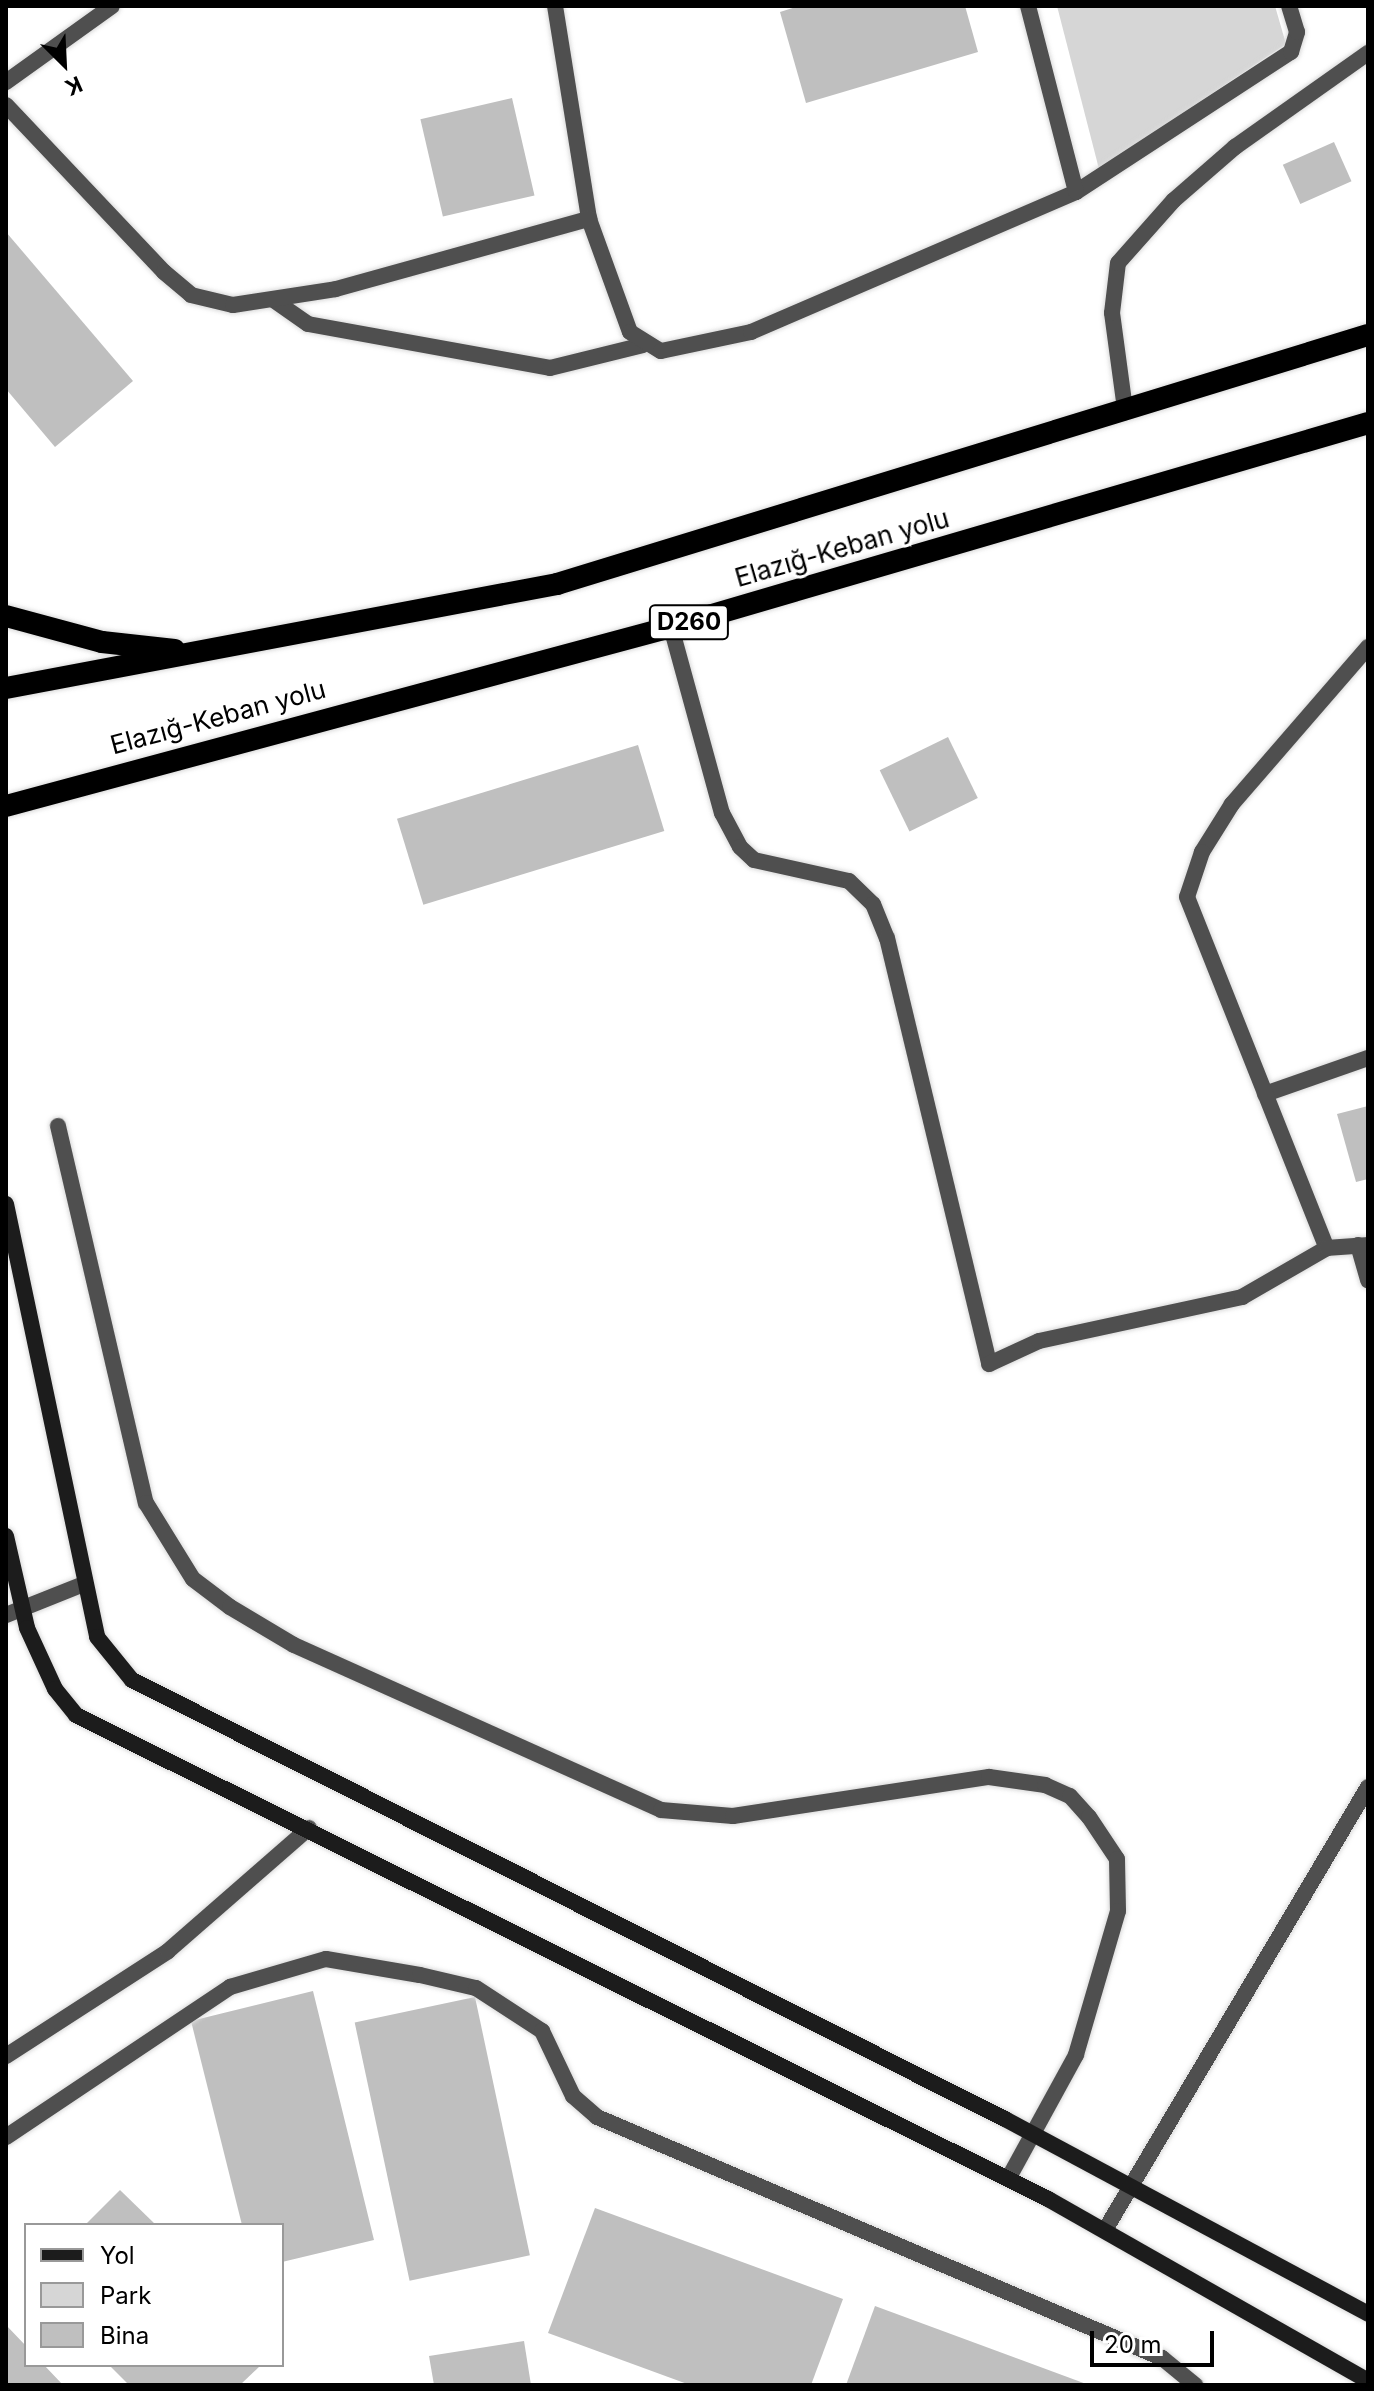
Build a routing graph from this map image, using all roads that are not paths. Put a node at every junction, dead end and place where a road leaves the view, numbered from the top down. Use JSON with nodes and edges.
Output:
{"nodes":[{"id":1,"x":112,"y":6,"type":"edge"},
{"id":2,"x":555,"y":6,"type":"edge"},
{"id":3,"x":1028,"y":6,"type":"edge"},
{"id":4,"x":1289,"y":6,"type":"edge"},
{"id":5,"x":1368,"y":53,"type":"edge"},
{"id":6,"x":6,"y":82,"type":"edge"},
{"id":7,"x":6,"y":105,"type":"edge"},
{"id":8,"x":1076,"y":192,"type":"junction"},
{"id":9,"x":589,"y":219,"type":"junction"},
{"id":10,"x":275,"y":301,"type":"junction"},
{"id":11,"x":1368,"y":335,"type":"edge"},
{"id":12,"x":643,"y":345,"type":"junction"},
{"id":13,"x":1125,"y":409,"type":"junction"},
{"id":14,"x":1368,"y":423,"type":"edge"},
{"id":15,"x":6,"y":616,"type":"edge"},
{"id":16,"x":671,"y":627,"type":"junction"},
{"id":17,"x":1368,"y":647,"type":"edge"},
{"id":18,"x":196,"y":653,"type":"junction"},
{"id":19,"x":6,"y":688,"type":"edge"},
{"id":20,"x":6,"y":806,"type":"edge"},
{"id":21,"x":1368,"y":1058,"type":"edge"},
{"id":22,"x":1265,"y":1094,"type":"junction"},
{"id":23,"x":58,"y":1126,"type":"dead end"},
{"id":24,"x":6,"y":1204,"type":"edge"},
{"id":25,"x":1363,"y":1245,"type":"edge"},
{"id":26,"x":1327,"y":1248,"type":"junction"},
{"id":27,"x":1368,"y":1281,"type":"edge"},
{"id":28,"x":6,"y":1536,"type":"edge"},
{"id":29,"x":84,"y":1584,"type":"junction"},
{"id":30,"x":14,"y":1613,"type":"edge"},
{"id":31,"x":1368,"y":1787,"type":"edge"},
{"id":32,"x":309,"y":1828,"type":"junction"},
{"id":33,"x":6,"y":2056,"type":"edge"},
{"id":34,"x":1034,"y":2134,"type":"junction"},
{"id":35,"x":6,"y":2137,"type":"edge"},
{"id":36,"x":1008,"y":2179,"type":"junction"},
{"id":37,"x":1131,"y":2186,"type":"junction"},
{"id":38,"x":1105,"y":2230,"type":"junction"},
{"id":39,"x":1368,"y":2314,"type":"edge"},
{"id":40,"x":1368,"y":2381,"type":"edge"},
{"id":41,"x":1195,"y":2385,"type":"edge"}],
"edges":[{"from":1,"to":6,"type":"street"},
{"from":2,"to":9,"type":"street"},
{"from":3,"to":8,"type":"street"},
{"from":4,"to":8,"type":"street"},
{"from":5,"to":13,"type":"street"},
{"from":7,"to":10,"type":"street"},
{"from":8,"to":12,"type":"street"},
{"from":9,"to":10,"type":"street"},
{"from":9,"to":12,"type":"street"},
{"from":10,"to":12,"type":"street"},
{"from":11,"to":13,"type":"highway","name":"Elazığ-Keban yolu"},
{"from":13,"to":18,"type":"highway","name":"Elazığ-Keban yolu"},
{"from":14,"to":16,"type":"highway","name":"Elazığ-Keban yolu","number":"D260"},
{"from":15,"to":18,"type":"highway"},
{"from":16,"to":20,"type":"highway","name":"Elazığ-Keban yolu","number":"D260"},
{"from":16,"to":26,"type":"street"},
{"from":17,"to":22,"type":"street"},
{"from":18,"to":19,"type":"highway","name":"Elazığ-Keban yolu"},
{"from":21,"to":22,"type":"street"},
{"from":22,"to":26,"type":"street"},
{"from":23,"to":34,"type":"street"},
{"from":24,"to":29,"type":"main road"},
{"from":25,"to":26,"type":"street"},
{"from":25,"to":27,"type":"street"},
{"from":28,"to":30,"type":"main road"},
{"from":29,"to":30,"type":"street"},
{"from":29,"to":34,"type":"main road"},
{"from":30,"to":32,"type":"main road"},
{"from":31,"to":37,"type":"street"},
{"from":32,"to":33,"type":"street"},
{"from":32,"to":36,"type":"main road"},
{"from":34,"to":36,"type":"street"},
{"from":34,"to":37,"type":"main road"},
{"from":35,"to":41,"type":"street"},
{"from":36,"to":38,"type":"main road"},
{"from":37,"to":38,"type":"street"},
{"from":37,"to":39,"type":"main road"},
{"from":38,"to":40,"type":"main road"}]}
